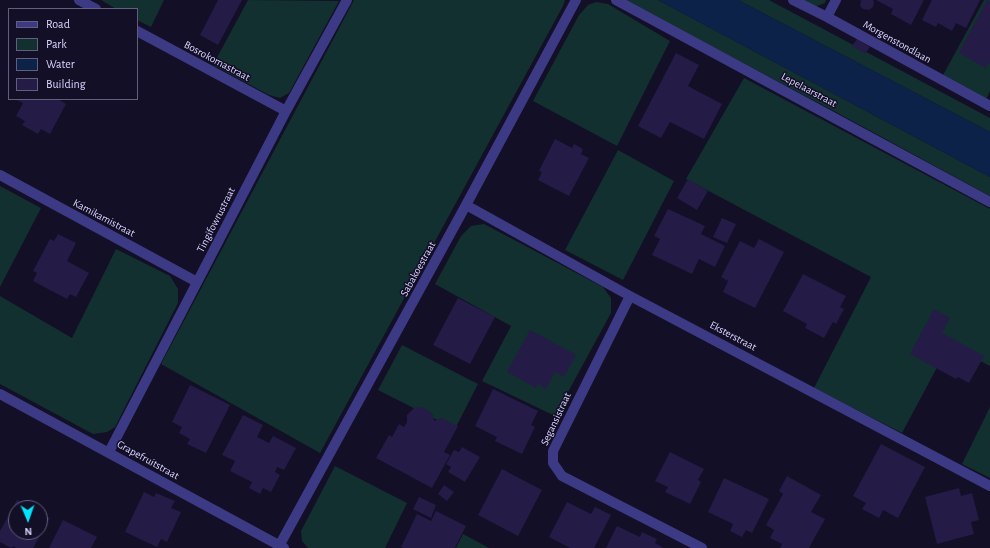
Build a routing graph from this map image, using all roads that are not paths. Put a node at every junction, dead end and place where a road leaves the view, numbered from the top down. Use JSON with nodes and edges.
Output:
{"nodes":[{"id":1,"x":79,"y":0,"type":"edge"},
{"id":2,"x":347,"y":0,"type":"edge"},
{"id":3,"x":576,"y":0,"type":"edge"},
{"id":4,"x":616,"y":0,"type":"edge"},
{"id":5,"x":793,"y":0,"type":"edge"},
{"id":6,"x":836,"y":0,"type":"edge"},
{"id":7,"x":94,"y":8,"type":"edge"},
{"id":8,"x":827,"y":17,"type":"junction"},
{"id":9,"x":138,"y":32,"type":"edge"},
{"id":10,"x":990,"y":106,"type":"edge"},
{"id":11,"x":286,"y":111,"type":"junction"},
{"id":12,"x":0,"y":175,"type":"edge"},
{"id":13,"x":990,"y":202,"type":"edge"},
{"id":14,"x":466,"y":205,"type":"junction"},
{"id":15,"x":197,"y":282,"type":"junction"},
{"id":16,"x":630,"y":296,"type":"junction"},
{"id":17,"x":0,"y":394,"type":"edge"},
{"id":18,"x":109,"y":452,"type":"junction"},
{"id":19,"x":990,"y":486,"type":"edge"},
{"id":20,"x":281,"y":547,"type":"edge"},
{"id":21,"x":702,"y":548,"type":"edge"}],
"edges":[{"from":1,"to":7,"type":"street"},
{"from":2,"to":11,"type":"street","name":"Tingifowrustraat"},
{"from":3,"to":14,"type":"street","name":"Sabakoestraat"},
{"from":4,"to":13,"type":"street","name":"Lepelaarstraat"},
{"from":5,"to":8,"type":"street","name":"Morgenstondlaan"},
{"from":6,"to":8,"type":"street"},
{"from":8,"to":10,"type":"street","name":"Morgenstondlaan"},
{"from":9,"to":11,"type":"street","name":"Bosrokomastraat"},
{"from":11,"to":15,"type":"street","name":"Tingifowrustraat"},
{"from":12,"to":15,"type":"street","name":"Kamikamistraat"},
{"from":14,"to":16,"type":"street","name":"Eksterstraat"},
{"from":14,"to":20,"type":"street","name":"Sabakoestraat"},
{"from":15,"to":18,"type":"street","name":"Tingifowrustraat"},
{"from":16,"to":19,"type":"street","name":"Eksterstraat"},
{"from":16,"to":21,"type":"street","name":"Segansistraat"},
{"from":17,"to":18,"type":"street","name":"Grapefruitstraat"},
{"from":18,"to":20,"type":"street","name":"Grapefruitstraat"}]}
